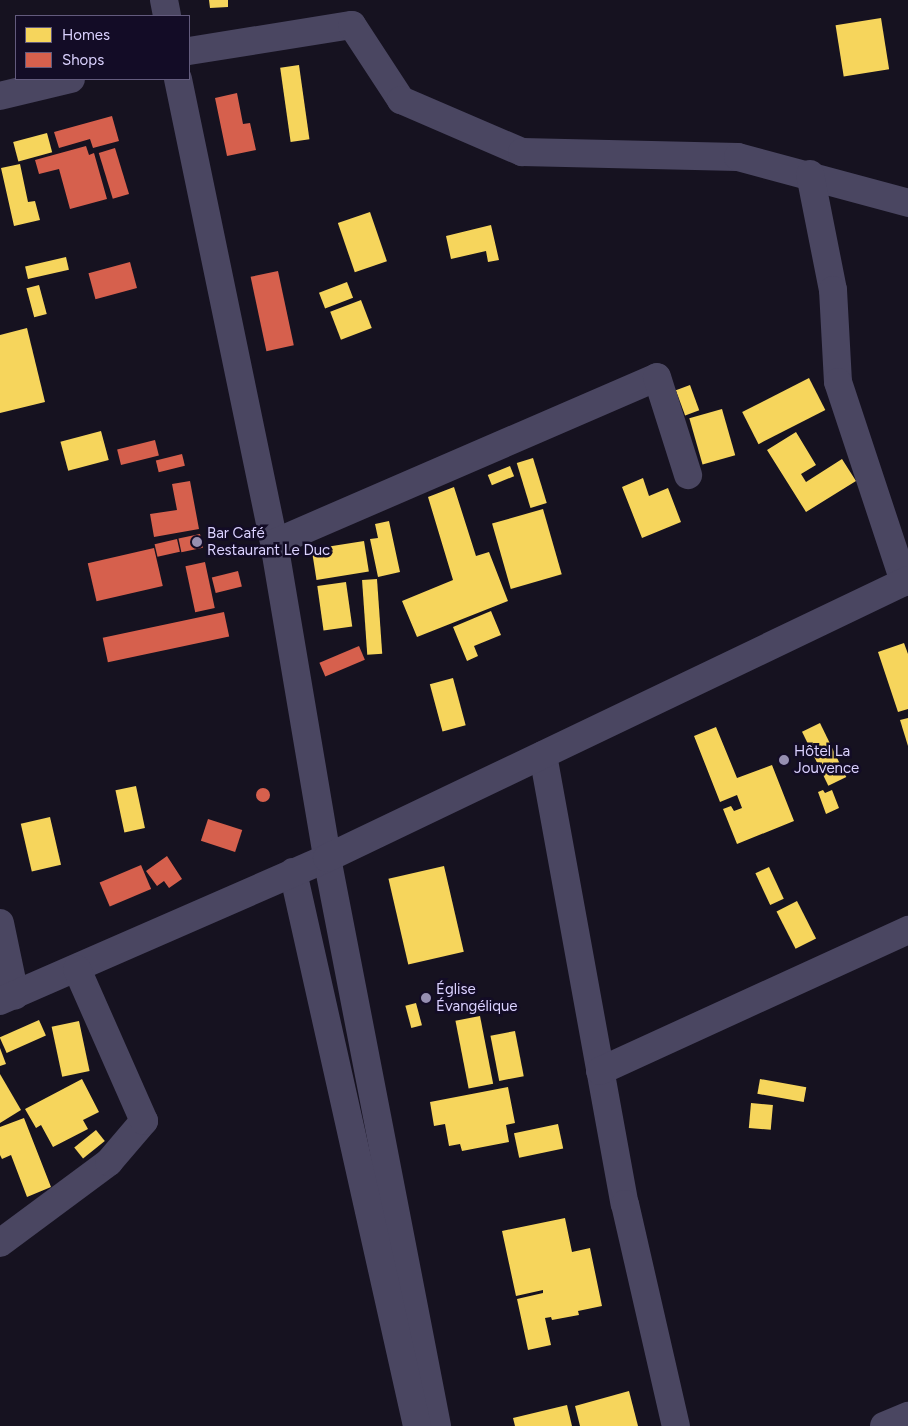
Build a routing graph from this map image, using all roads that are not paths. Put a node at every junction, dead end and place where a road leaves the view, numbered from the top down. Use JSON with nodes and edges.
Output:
{"nodes":[{"id":1,"x":164,"y":0,"type":"edge"},
{"id":2,"x":167,"y":15,"type":"edge"},
{"id":3,"x":190,"y":51,"type":"edge"},
{"id":4,"x":67,"y":80,"type":"edge"},
{"id":5,"x":178,"y":80,"type":"edge"},
{"id":6,"x":0,"y":96,"type":"edge"},
{"id":7,"x":810,"y":174,"type":"junction"},
{"id":8,"x":908,"y":203,"type":"edge"},
{"id":9,"x":688,"y":475,"type":"dead end"},
{"id":10,"x":274,"y":543,"type":"junction"},
{"id":11,"x":906,"y":581,"type":"edge"},
{"id":12,"x":543,"y":755,"type":"junction"},
{"id":13,"x":327,"y":858,"type":"junction"},
{"id":14,"x":293,"y":872,"type":"junction"},
{"id":15,"x":0,"y":923,"type":"edge"},
{"id":16,"x":908,"y":930,"type":"edge"},
{"id":17,"x":77,"y":969,"type":"junction"},
{"id":18,"x":8,"y":998,"type":"edge"},
{"id":19,"x":600,"y":1071,"type":"junction"},
{"id":20,"x":0,"y":1243,"type":"edge"},
{"id":21,"x":908,"y":1416,"type":"edge"},
{"id":22,"x":417,"y":1426,"type":"edge"},
{"id":23,"x":437,"y":1426,"type":"edge"},
{"id":24,"x":676,"y":1426,"type":"edge"},
{"id":25,"x":884,"y":1426,"type":"edge"}],
"edges":[{"from":1,"to":2,"type":"street"},
{"from":3,"to":7,"type":"street"},
{"from":4,"to":6,"type":"street"},
{"from":5,"to":10,"type":"street"},
{"from":7,"to":8,"type":"street"},
{"from":7,"to":11,"type":"street"},
{"from":9,"to":10,"type":"street"},
{"from":10,"to":13,"type":"street"},
{"from":11,"to":12,"type":"street"},
{"from":12,"to":13,"type":"street"},
{"from":12,"to":19,"type":"street"},
{"from":13,"to":14,"type":"street"},
{"from":13,"to":23,"type":"street"},
{"from":14,"to":17,"type":"street"},
{"from":14,"to":22,"type":"street"},
{"from":15,"to":18,"type":"street"},
{"from":16,"to":19,"type":"street"},
{"from":17,"to":18,"type":"street"},
{"from":17,"to":20,"type":"street"},
{"from":19,"to":24,"type":"street"},
{"from":21,"to":25,"type":"street"}]}
